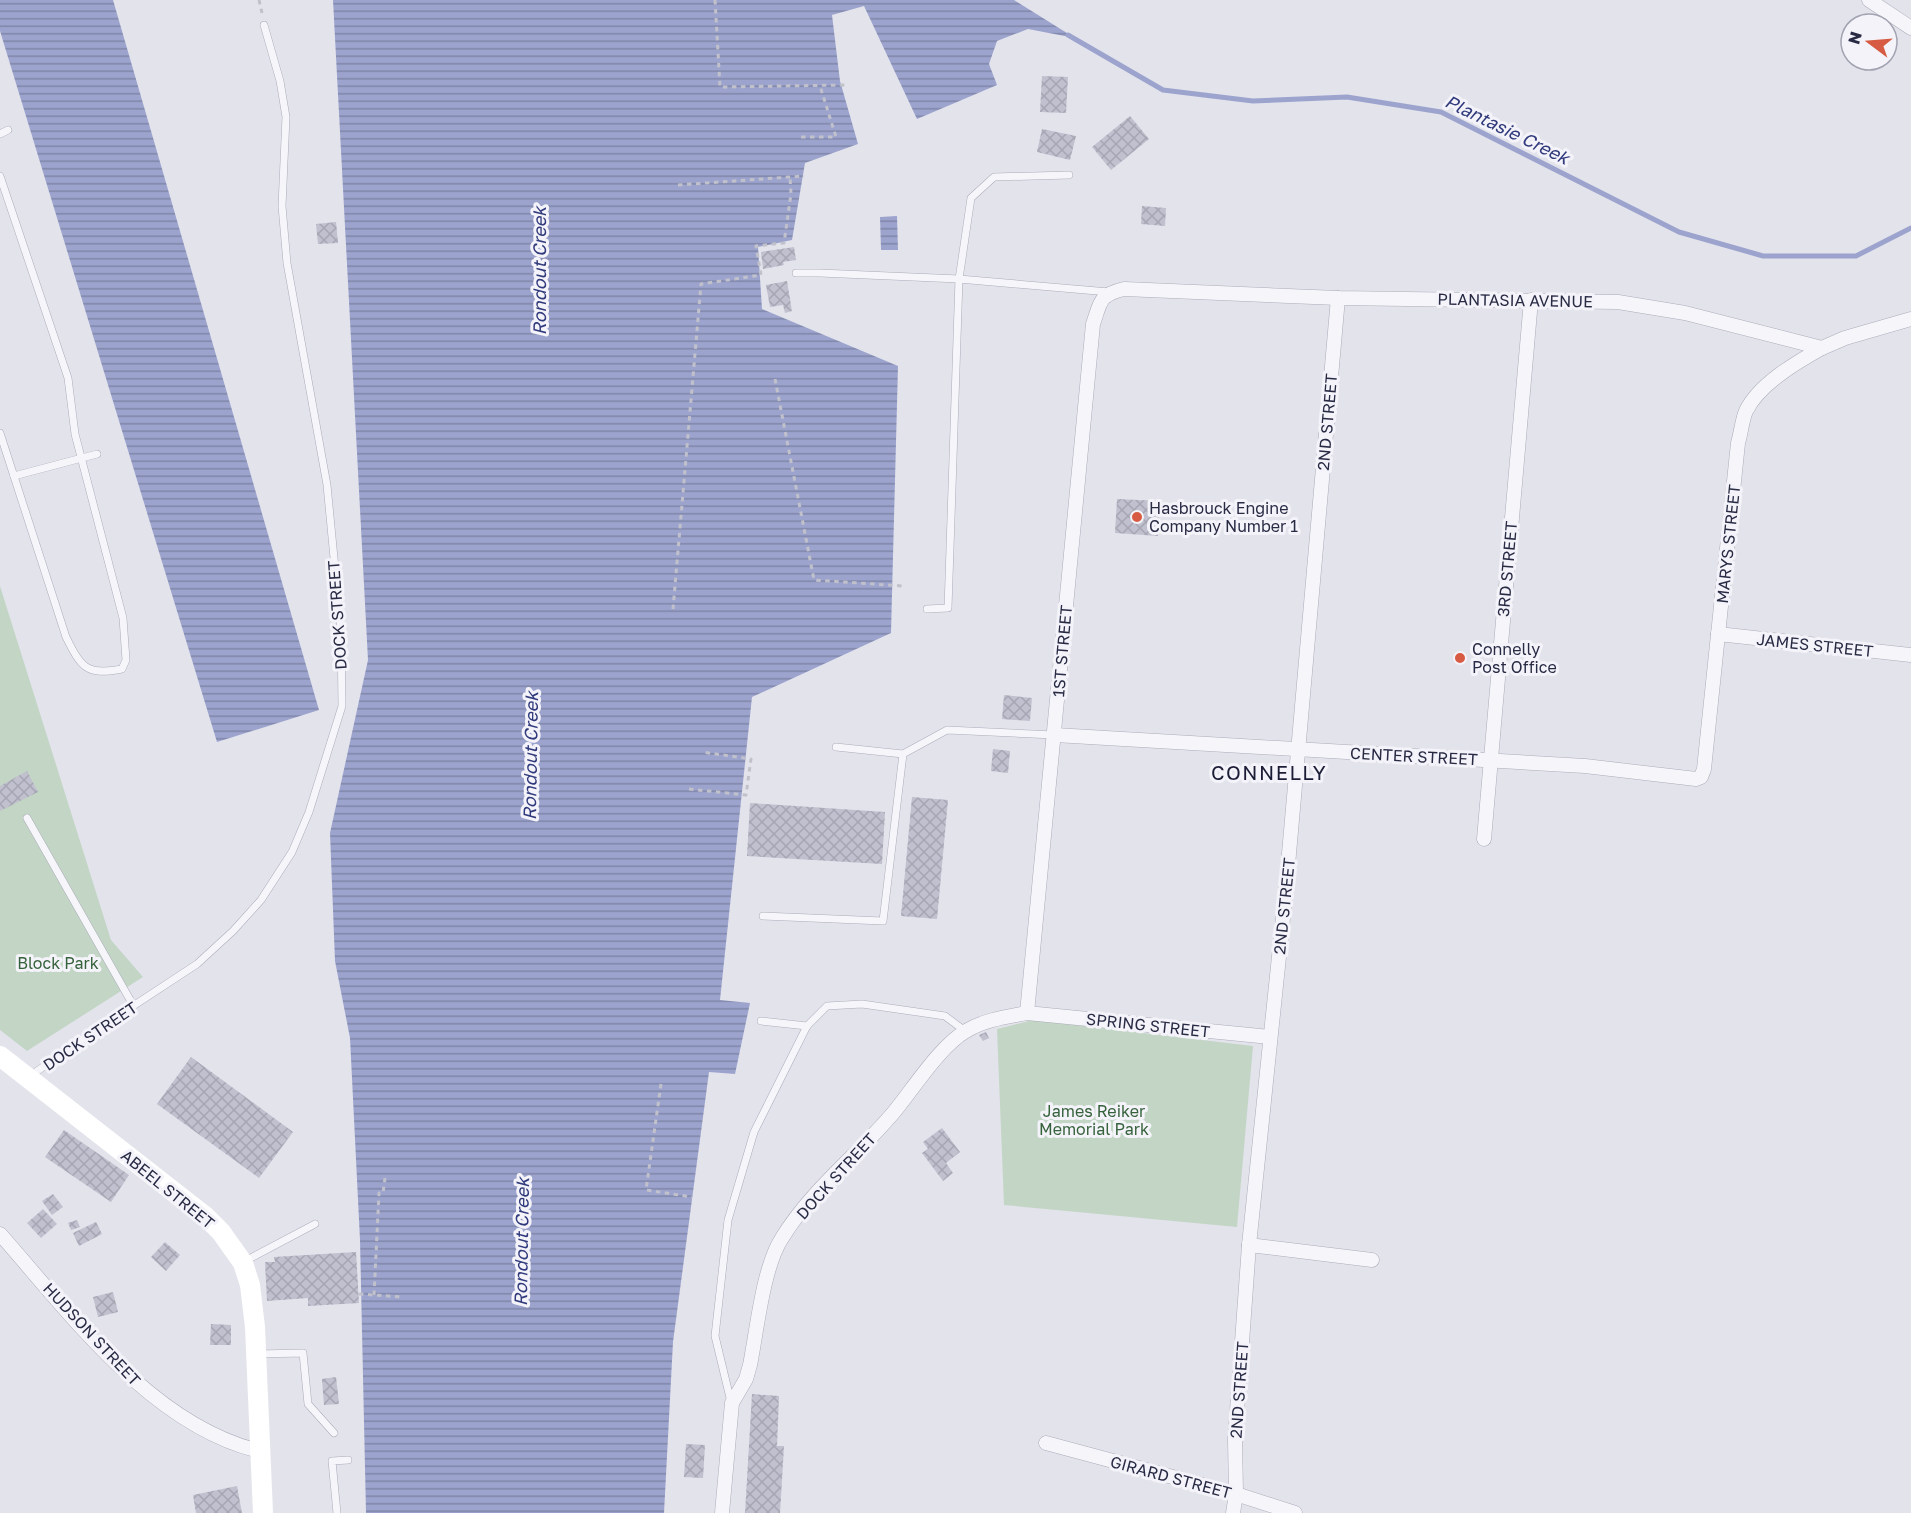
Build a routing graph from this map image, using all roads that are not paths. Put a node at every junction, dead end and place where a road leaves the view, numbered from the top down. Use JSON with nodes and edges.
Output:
{"nodes":[{"id":1,"x":1869,"y":0,"type":"edge"},
{"id":2,"x":264,"y":25,"type":"dead end"},
{"id":3,"x":1911,"y":28,"type":"edge"},
{"id":4,"x":8,"y":130,"type":"dead end"},
{"id":5,"x":0,"y":134,"type":"edge"},
{"id":6,"x":1069,"y":175,"type":"dead end"},
{"id":7,"x":0,"y":176,"type":"edge"},
{"id":8,"x":796,"y":273,"type":"dead end"},
{"id":9,"x":959,"y":279,"type":"junction"},
{"id":10,"x":1109,"y":292,"type":"junction"},
{"id":11,"x":1338,"y":298,"type":"junction"},
{"id":12,"x":1531,"y":300,"type":"junction"},
{"id":13,"x":1911,"y":319,"type":"edge"},
{"id":14,"x":1822,"y":348,"type":"junction"},
{"id":15,"x":0,"y":434,"type":"edge"},
{"id":16,"x":97,"y":454,"type":"dead end"},
{"id":17,"x":81,"y":459,"type":"junction"},
{"id":18,"x":14,"y":476,"type":"junction"},
{"id":19,"x":927,"y":609,"type":"dead end"},
{"id":20,"x":1718,"y":634,"type":"junction"},
{"id":21,"x":1911,"y":655,"type":"edge"},
{"id":22,"x":1055,"y":735,"type":"junction"},
{"id":23,"x":836,"y":747,"type":"dead end"},
{"id":24,"x":1298,"y":749,"type":"junction"},
{"id":25,"x":903,"y":754,"type":"junction"},
{"id":26,"x":1491,"y":760,"type":"junction"},
{"id":27,"x":1701,"y":777,"type":"joint"},
{"id":28,"x":27,"y":818,"type":"dead end"},
{"id":29,"x":1484,"y":839,"type":"dead end"},
{"id":30,"x":763,"y":916,"type":"dead end"},
{"id":31,"x":133,"y":1005,"type":"junction"},
{"id":32,"x":1027,"y":1013,"type":"junction"},
{"id":33,"x":761,"y":1021,"type":"dead end"},
{"id":34,"x":807,"y":1026,"type":"junction"},
{"id":35,"x":965,"y":1031,"type":"junction"},
{"id":36,"x":1270,"y":1037,"type":"junction"},
{"id":37,"x":0,"y":1056,"type":"edge"},
{"id":38,"x":27,"y":1078,"type":"junction"},
{"id":39,"x":315,"y":1224,"type":"dead end"},
{"id":40,"x":0,"y":1234,"type":"edge"},
{"id":41,"x":1249,"y":1245,"type":"junction"},
{"id":42,"x":1371,"y":1260,"type":"dead end"},
{"id":43,"x":243,"y":1263,"type":"junction"},
{"id":44,"x":256,"y":1354,"type":"junction"},
{"id":45,"x":732,"y":1403,"type":"junction"},
{"id":46,"x":334,"y":1433,"type":"dead end"},
{"id":47,"x":1046,"y":1443,"type":"dead end"},
{"id":48,"x":259,"y":1451,"type":"junction"},
{"id":49,"x":348,"y":1460,"type":"dead end"},
{"id":50,"x":1236,"y":1494,"type":"junction"},
{"id":51,"x":263,"y":1513,"type":"edge"},
{"id":52,"x":337,"y":1513,"type":"edge"},
{"id":53,"x":722,"y":1513,"type":"edge"},
{"id":54,"x":1233,"y":1513,"type":"edge"},
{"id":55,"x":1295,"y":1513,"type":"edge"}],
"edges":[{"from":1,"to":3,"type":"street"},
{"from":2,"to":31,"type":"lane","name":"DOCK STREET"},
{"from":4,"to":5,"type":"lane"},
{"from":6,"to":9,"type":"lane"},
{"from":7,"to":17,"type":"lane"},
{"from":8,"to":9,"type":"lane"},
{"from":9,"to":10,"type":"lane"},
{"from":9,"to":19,"type":"lane"},
{"from":10,"to":11,"type":"street","name":"PLANTASIA AVENUE"},
{"from":10,"to":22,"type":"street","name":"1ST STREET"},
{"from":11,"to":12,"type":"street","name":"PLANTASIA AVENUE"},
{"from":11,"to":24,"type":"street","name":"2ND STREET"},
{"from":12,"to":14,"type":"street","name":"PLANTASIA AVENUE"},
{"from":12,"to":26,"type":"street","name":"3RD STREET"},
{"from":13,"to":14,"type":"street"},
{"from":14,"to":20,"type":"street","name":"MARYS STREET"},
{"from":15,"to":18,"type":"lane"},
{"from":16,"to":17,"type":"lane"},
{"from":17,"to":18,"type":"lane"},
{"from":17,"to":18,"type":"lane"},
{"from":20,"to":21,"type":"street","name":"JAMES STREET"},
{"from":20,"to":27,"type":"street","name":"MARYS STREET"},
{"from":22,"to":24,"type":"street","name":"CENTER STREET"},
{"from":22,"to":25,"type":"lane"},
{"from":22,"to":32,"type":"street","name":"1ST STREET"},
{"from":23,"to":25,"type":"lane"},
{"from":24,"to":26,"type":"street","name":"CENTER STREET"},
{"from":24,"to":36,"type":"street","name":"2ND STREET"},
{"from":25,"to":30,"type":"lane"},
{"from":26,"to":27,"type":"street","name":"CENTER STREET"},
{"from":26,"to":29,"type":"street","name":"3RD STREET"},
{"from":28,"to":31,"type":"lane"},
{"from":31,"to":38,"type":"lane","name":"DOCK STREET"},
{"from":32,"to":35,"type":"street","name":"DOCK STREET"},
{"from":32,"to":36,"type":"street","name":"SPRING STREET"},
{"from":33,"to":34,"type":"lane"},
{"from":34,"to":35,"type":"lane"},
{"from":34,"to":45,"type":"lane"},
{"from":35,"to":45,"type":"street","name":"DOCK STREET"},
{"from":36,"to":41,"type":"street","name":"2ND STREET"},
{"from":37,"to":38,"type":"street","name":"ABEEL STREET"},
{"from":38,"to":43,"type":"street","name":"ABEEL STREET"},
{"from":39,"to":43,"type":"lane"},
{"from":40,"to":48,"type":"street","name":"HUDSON STREET"},
{"from":41,"to":42,"type":"street"},
{"from":41,"to":50,"type":"street","name":"2ND STREET"},
{"from":43,"to":44,"type":"street","name":"ABEEL STREET"},
{"from":44,"to":46,"type":"lane"},
{"from":44,"to":48,"type":"street","name":"ABEEL STREET"},
{"from":45,"to":53,"type":"street","name":"DOCK STREET"},
{"from":47,"to":50,"type":"street","name":"GIRARD STREET"},
{"from":48,"to":51,"type":"street","name":"ABEEL STREET"},
{"from":49,"to":52,"type":"lane"},
{"from":50,"to":54,"type":"street","name":"2ND STREET"},
{"from":50,"to":55,"type":"street","name":"GIRARD STREET"}]}
